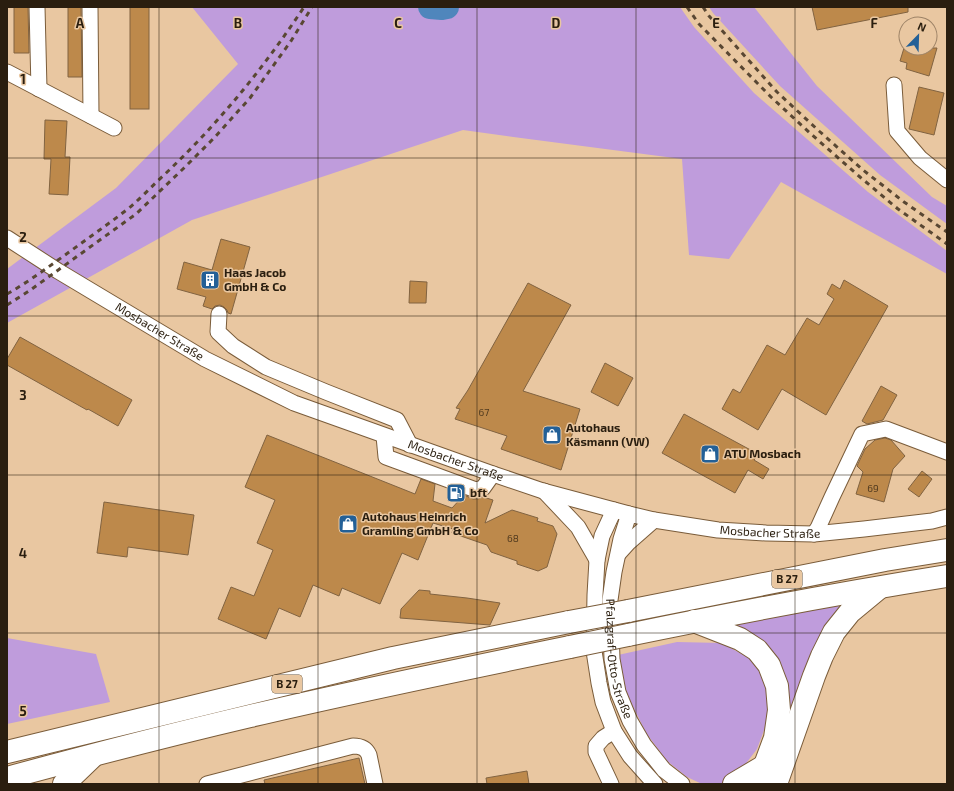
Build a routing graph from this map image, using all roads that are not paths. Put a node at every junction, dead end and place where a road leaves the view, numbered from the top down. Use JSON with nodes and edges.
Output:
{"nodes":[{"id":1,"x":37,"y":7,"type":"edge"},
{"id":2,"x":90,"y":7,"type":"edge"},
{"id":3,"x":7,"y":72,"type":"edge"},
{"id":4,"x":894,"y":85,"type":"dead end"},
{"id":5,"x":39,"y":88,"type":"junction"},
{"id":6,"x":91,"y":116,"type":"junction"},
{"id":7,"x":114,"y":128,"type":"dead end"},
{"id":8,"x":947,"y":180,"type":"edge"},
{"id":9,"x":7,"y":238,"type":"edge"},
{"id":10,"x":219,"y":314,"type":"dead end"},
{"id":11,"x":384,"y":436,"type":"junction"},
{"id":12,"x":410,"y":445,"type":"junction"},
{"id":13,"x":947,"y":452,"type":"edge"},
{"id":14,"x":493,"y":474,"type":"junction"},
{"id":15,"x":543,"y":491,"type":"junction"},
{"id":16,"x":614,"y":510,"type":"junction"},
{"id":17,"x":629,"y":514,"type":"junction"},
{"id":18,"x":947,"y":517,"type":"edge"},
{"id":19,"x":654,"y":520,"type":"junction"},
{"id":20,"x":814,"y":534,"type":"junction"},
{"id":21,"x":947,"y":550,"type":"edge"},
{"id":22,"x":618,"y":554,"type":"junction"},
{"id":23,"x":597,"y":560,"type":"junction"},
{"id":24,"x":947,"y":576,"type":"edge"},
{"id":25,"x":880,"y":587,"type":"junction"},
{"id":26,"x":694,"y":621,"type":"junction"},
{"id":27,"x":614,"y":731,"type":"junction"},
{"id":28,"x":7,"y":752,"type":"edge"},
{"id":29,"x":95,"y":754,"type":"junction"},
{"id":30,"x":762,"y":774,"type":"edge"},
{"id":31,"x":7,"y":778,"type":"edge"},
{"id":32,"x":64,"y":784,"type":"edge"},
{"id":33,"x":207,"y":784,"type":"edge"},
{"id":34,"x":375,"y":784,"type":"edge"},
{"id":35,"x":611,"y":784,"type":"edge"},
{"id":36,"x":655,"y":784,"type":"edge"},
{"id":37,"x":682,"y":784,"type":"edge"},
{"id":38,"x":734,"y":784,"type":"edge"},
{"id":39,"x":776,"y":784,"type":"edge"}],
"edges":[{"from":1,"to":5,"type":"street"},
{"from":2,"to":6,"type":"street"},
{"from":3,"to":5,"type":"street"},
{"from":4,"to":8,"type":"street"},
{"from":5,"to":6,"type":"street"},
{"from":6,"to":7,"type":"street"},
{"from":9,"to":11,"type":"street","name":"Mosbacher Straße"},
{"from":10,"to":12,"type":"street"},
{"from":11,"to":12,"type":"street","name":"Mosbacher Straße"},
{"from":11,"to":14,"type":"street"},
{"from":12,"to":14,"type":"street","name":"Mosbacher Straße"},
{"from":13,"to":20,"type":"street"},
{"from":14,"to":15,"type":"street","name":"Mosbacher Straße"},
{"from":15,"to":16,"type":"street","name":"Mosbacher Straße"},
{"from":15,"to":23,"type":"street"},
{"from":16,"to":17,"type":"street","name":"Mosbacher Straße"},
{"from":16,"to":23,"type":"street","name":"Pfalzgraf-Otto-Straße"},
{"from":17,"to":19,"type":"street","name":"Mosbacher Straße"},
{"from":17,"to":22,"type":"street","name":"Pfalzgraf-Otto-Straße"},
{"from":18,"to":20,"type":"street","name":"Mosbacher Straße"},
{"from":19,"to":20,"type":"street","name":"Mosbacher Straße"},
{"from":19,"to":22,"type":"street"},
{"from":21,"to":28,"type":"highway","number":"B 27","bridge":true},
{"from":22,"to":37,"type":"street","name":"Pfalzgraf-Otto-Straße"},
{"from":23,"to":27,"type":"street","name":"Pfalzgraf-Otto-Straße"},
{"from":24,"to":25,"type":"highway","number":"B 27"},
{"from":25,"to":26,"type":"highway","number":"B 27"},
{"from":25,"to":39,"type":"highway"},
{"from":26,"to":29,"type":"highway","number":"B 27","bridge":true},
{"from":26,"to":30,"type":"highway"},
{"from":27,"to":35,"type":"street"},
{"from":27,"to":36,"type":"street","name":"Pfalzgraf-Otto-Straße"},
{"from":29,"to":31,"type":"highway","number":"B 27"},
{"from":29,"to":32,"type":"highway"},
{"from":30,"to":38,"type":"highway"},
{"from":33,"to":34,"type":"street"}]}
